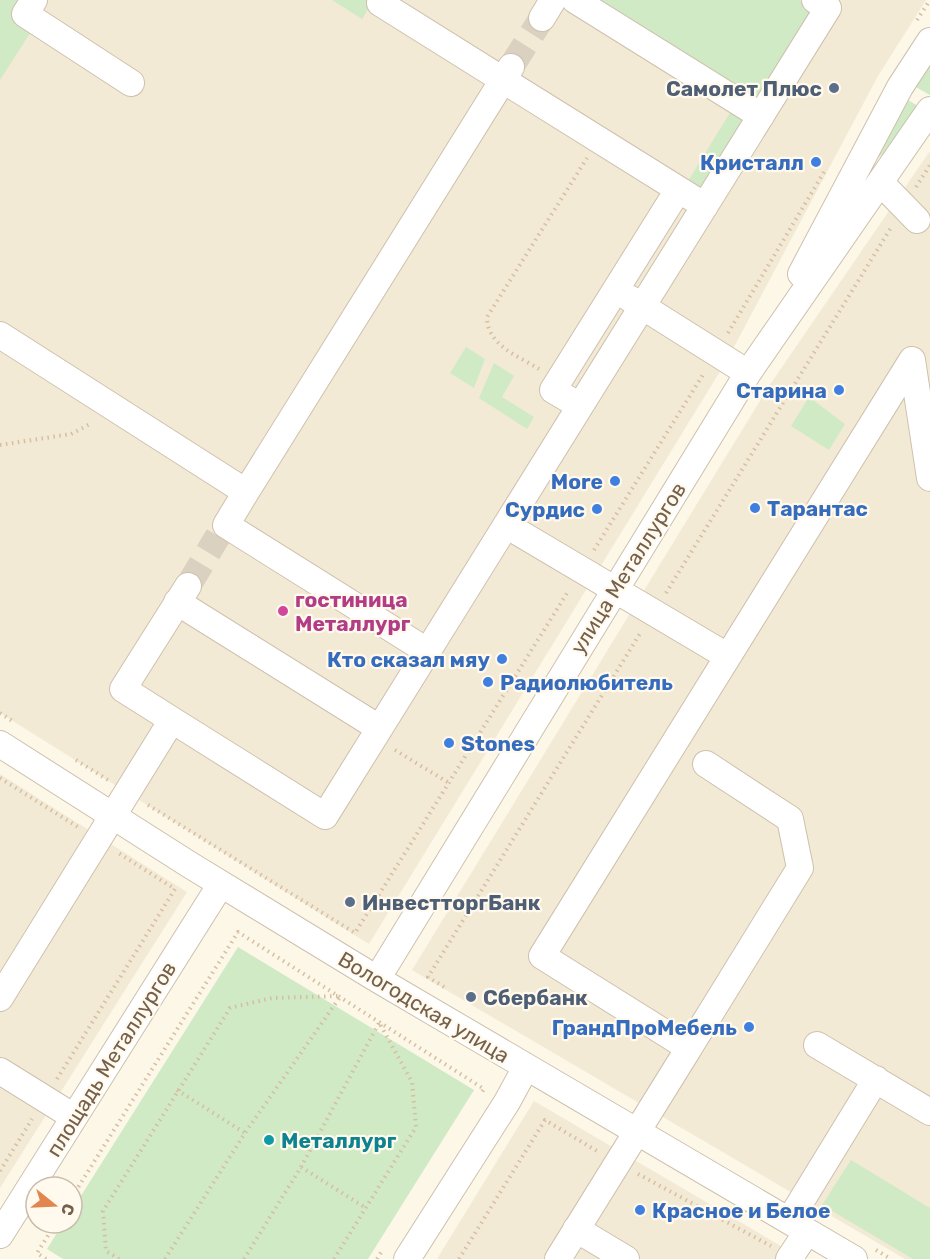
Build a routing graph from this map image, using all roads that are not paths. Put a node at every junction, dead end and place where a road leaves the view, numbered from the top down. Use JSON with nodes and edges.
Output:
{"nodes":[{"id":1,"x":34,"y":0,"type":"edge"},
{"id":2,"x":575,"y":0,"type":"edge"},
{"id":3,"x":815,"y":0,"type":"edge"},
{"id":4,"x":379,"y":1,"type":"edge"},
{"id":5,"x":930,"y":41,"type":"edge"},
{"id":6,"x":507,"y":74,"type":"junction"},
{"id":7,"x":131,"y":83,"type":"dead end"},
{"id":8,"x":930,"y":110,"type":"edge"},
{"id":9,"x":761,"y":116,"type":"junction"},
{"id":10,"x":881,"y":183,"type":"junction"},
{"id":11,"x":678,"y":190,"type":"junction"},
{"id":12,"x":705,"y":206,"type":"junction"},
{"id":13,"x":917,"y":220,"type":"dead end"},
{"id":14,"x":616,"y":290,"type":"junction"},
{"id":15,"x":642,"y":306,"type":"junction"},
{"id":16,"x":0,"y":335,"type":"edge"},
{"id":17,"x":748,"y":373,"type":"junction"},
{"id":18,"x":580,"y":406,"type":"junction"},
{"id":19,"x":930,"y":478,"type":"edge"},
{"id":20,"x":246,"y":492,"type":"junction"},
{"id":21,"x":506,"y":525,"type":"junction"},
{"id":22,"x":614,"y":590,"type":"junction"},
{"id":23,"x":427,"y":651,"type":"junction"},
{"id":24,"x":727,"y":656,"type":"junction"},
{"id":25,"x":172,"y":720,"type":"junction"},
{"id":26,"x":376,"y":733,"type":"junction"},
{"id":27,"x":0,"y":744,"type":"edge"},
{"id":28,"x":706,"y":764,"type":"dead end"},
{"id":29,"x":113,"y":815,"type":"junction"},
{"id":30,"x":221,"y":884,"type":"junction"},
{"id":31,"x":377,"y":979,"type":"junction"},
{"id":32,"x":0,"y":998,"type":"edge"},
{"id":33,"x":817,"y":1045,"type":"dead end"},
{"id":34,"x":689,"y":1048,"type":"junction"},
{"id":35,"x":526,"y":1067,"type":"junction"},
{"id":36,"x":0,"y":1071,"type":"edge"},
{"id":37,"x":876,"y":1079,"type":"junction"},
{"id":38,"x":930,"y":1112,"type":"edge"},
{"id":39,"x":74,"y":1117,"type":"junction"},
{"id":40,"x":636,"y":1133,"type":"junction"},
{"id":41,"x":798,"y":1226,"type":"junction"},
{"id":42,"x":576,"y":1229,"type":"junction"},
{"id":43,"x":0,"y":1235,"type":"edge"},
{"id":44,"x":790,"y":1258,"type":"edge"},
{"id":45,"x":407,"y":1259,"type":"edge"},
{"id":46,"x":558,"y":1259,"type":"edge"},
{"id":47,"x":626,"y":1259,"type":"edge"},
{"id":48,"x":854,"y":1259,"type":"edge"}],
"edges":[{"from":1,"to":7,"type":"street"},
{"from":2,"to":9,"type":"street"},
{"from":3,"to":9,"type":"street"},
{"from":4,"to":6,"type":"street"},
{"from":5,"to":17,"type":"street","name":"улица Металлургов"},
{"from":6,"to":11,"type":"street"},
{"from":6,"to":20,"type":"street"},
{"from":8,"to":10,"type":"street","name":"улица Металлургов"},
{"from":9,"to":12,"type":"street"},
{"from":10,"to":13,"type":"street"},
{"from":10,"to":17,"type":"street","name":"улица Металлургов"},
{"from":11,"to":12,"type":"street"},
{"from":11,"to":14,"type":"street"},
{"from":12,"to":15,"type":"street"},
{"from":14,"to":15,"type":"street"},
{"from":14,"to":18,"type":"street"},
{"from":15,"to":17,"type":"street"},
{"from":15,"to":18,"type":"street"},
{"from":16,"to":20,"type":"street"},
{"from":17,"to":22,"type":"street","name":"улица Металлургов"},
{"from":18,"to":21,"type":"street"},
{"from":19,"to":24,"type":"street"},
{"from":20,"to":23,"type":"street"},
{"from":21,"to":22,"type":"street"},
{"from":21,"to":23,"type":"street"},
{"from":22,"to":24,"type":"street"},
{"from":22,"to":31,"type":"street","name":"улица Металлургов"},
{"from":23,"to":26,"type":"street"},
{"from":24,"to":34,"type":"street"},
{"from":25,"to":26,"type":"street"},
{"from":25,"to":26,"type":"street"},
{"from":25,"to":29,"type":"street"},
{"from":27,"to":29,"type":"street","name":"Вологодская улица"},
{"from":28,"to":34,"type":"street"},
{"from":29,"to":30,"type":"street","name":"Вологодская улица"},
{"from":29,"to":32,"type":"street"},
{"from":30,"to":31,"type":"street","name":"Вологодская улица"},
{"from":30,"to":39,"type":"street","name":"площадь Металлургов"},
{"from":31,"to":35,"type":"street","name":"Вологодская улица"},
{"from":33,"to":37,"type":"street"},
{"from":34,"to":40,"type":"street"},
{"from":35,"to":40,"type":"street","name":"Вологодская улица"},
{"from":35,"to":45,"type":"street"},
{"from":36,"to":39,"type":"street"},
{"from":37,"to":38,"type":"street"},
{"from":37,"to":41,"type":"street"},
{"from":39,"to":43,"type":"street","name":"площадь Металлургов"},
{"from":40,"to":41,"type":"street","name":"Вологодская улица"},
{"from":40,"to":42,"type":"street"},
{"from":41,"to":44,"type":"street"},
{"from":41,"to":48,"type":"street","name":"Вологодская улица"},
{"from":42,"to":46,"type":"street"},
{"from":42,"to":47,"type":"street"}]}
